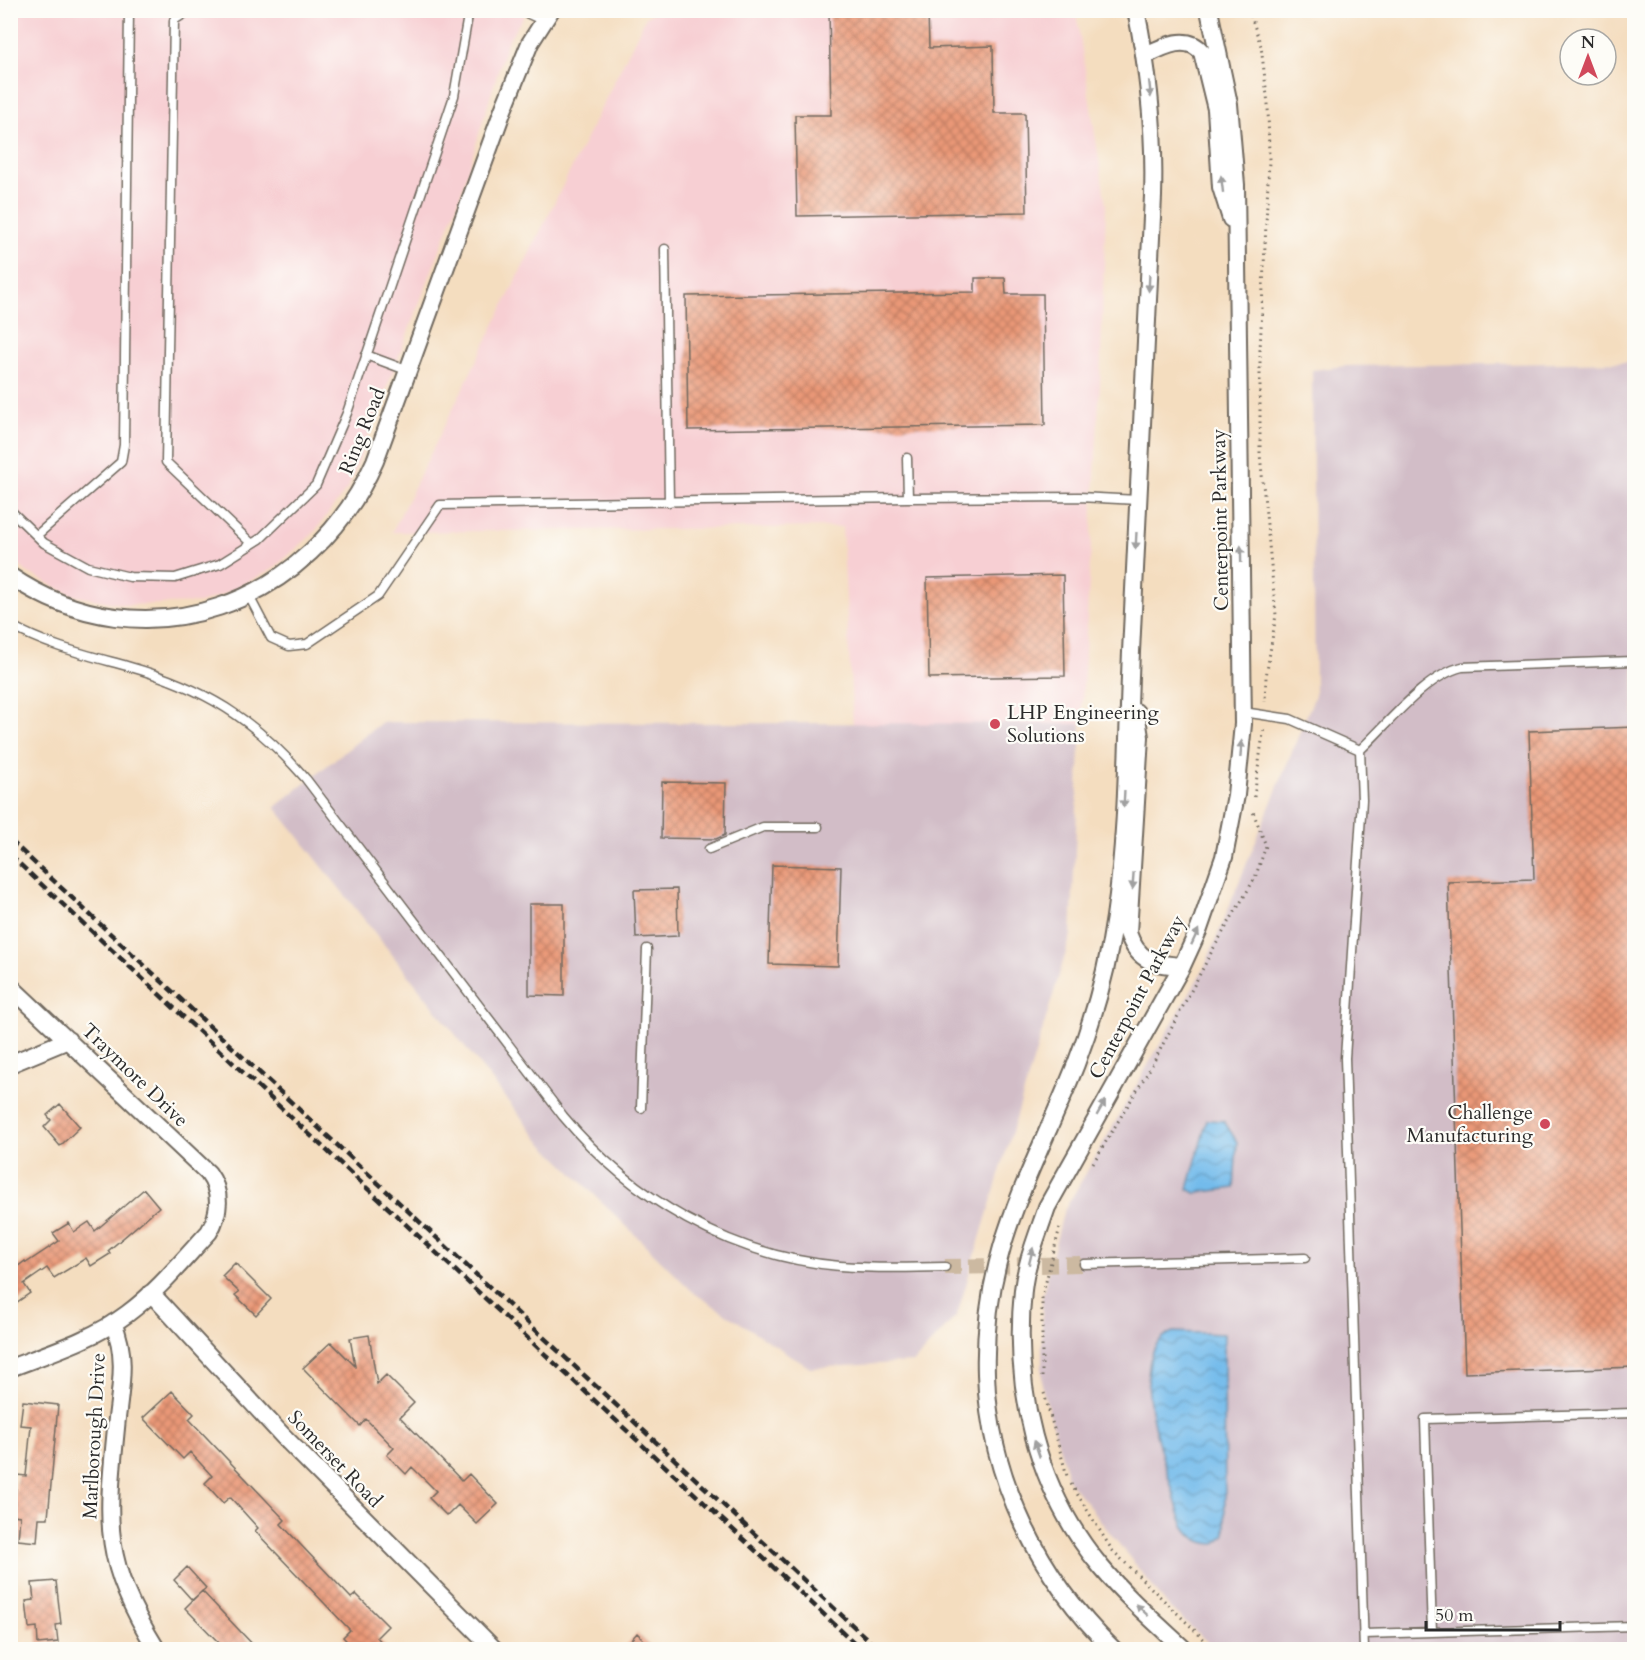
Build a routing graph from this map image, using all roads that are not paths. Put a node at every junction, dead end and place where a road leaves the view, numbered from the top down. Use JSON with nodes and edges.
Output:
{"nodes":[{"id":1,"x":129,"y":10,"type":"edge"},
{"id":2,"x":190,"y":10,"type":"edge"},
{"id":3,"x":469,"y":10,"type":"edge"},
{"id":4,"x":520,"y":10,"type":"edge"},
{"id":5,"x":1136,"y":10,"type":"edge"},
{"id":6,"x":1209,"y":10,"type":"edge"},
{"id":7,"x":547,"y":16,"type":"edge"},
{"id":8,"x":1146,"y":55,"type":"junction"},
{"id":9,"x":1238,"y":240,"type":"junction"},
{"id":10,"x":664,"y":249,"type":"dead end"},
{"id":11,"x":366,"y":355,"type":"junction"},
{"id":12,"x":409,"y":371,"type":"junction"},
{"id":13,"x":908,"y":458,"type":"dead end"},
{"id":14,"x":908,"y":498,"type":"junction"},
{"id":15,"x":1138,"y":500,"type":"junction"},
{"id":16,"x":669,"y":502,"type":"junction"},
{"id":17,"x":10,"y":510,"type":"edge"},
{"id":18,"x":37,"y":535,"type":"junction"},
{"id":19,"x":252,"y":544,"type":"junction"},
{"id":20,"x":10,"y":576,"type":"edge"},
{"id":21,"x":249,"y":596,"type":"junction"},
{"id":22,"x":10,"y":624,"type":"edge"},
{"id":23,"x":1635,"y":661,"type":"edge"},
{"id":24,"x":1130,"y":676,"type":"junction"},
{"id":25,"x":1244,"y":712,"type":"junction"},
{"id":26,"x":1360,"y":750,"type":"junction"},
{"id":27,"x":818,"y":827,"type":"dead end"},
{"id":28,"x":709,"y":849,"type":"dead end"},
{"id":29,"x":647,"y":949,"type":"dead end"},
{"id":30,"x":1182,"y":966,"type":"junction"},
{"id":31,"x":10,"y":986,"type":"edge"},
{"id":32,"x":68,"y":1040,"type":"junction"},
{"id":33,"x":10,"y":1064,"type":"edge"},
{"id":34,"x":641,"y":1108,"type":"dead end"},
{"id":35,"x":1305,"y":1258,"type":"dead end"},
{"id":36,"x":1084,"y":1264,"type":"tunnel mouth"},
{"id":37,"x":945,"y":1267,"type":"tunnel mouth"},
{"id":38,"x":151,"y":1293,"type":"junction"},
{"id":39,"x":113,"y":1323,"type":"junction"},
{"id":40,"x":10,"y":1368,"type":"edge"},
{"id":41,"x":1635,"y":1413,"type":"edge"},
{"id":42,"x":1635,"y":1626,"type":"edge"},
{"id":43,"x":1432,"y":1632,"type":"junction"},
{"id":44,"x":1364,"y":1634,"type":"junction"},
{"id":45,"x":157,"y":1650,"type":"edge"},
{"id":46,"x":495,"y":1650,"type":"edge"},
{"id":47,"x":1114,"y":1650,"type":"edge"},
{"id":48,"x":1185,"y":1650,"type":"edge"},
{"id":49,"x":1365,"y":1650,"type":"edge"}],
"edges":[{"from":1,"to":18,"type":"lane"},
{"from":2,"to":19,"type":"lane"},
{"from":3,"to":11,"type":"lane"},
{"from":4,"to":7,"type":"lane"},
{"from":5,"to":8,"type":"street","name":"Centerpoint Parkway"},
{"from":6,"to":9,"type":"street","name":"Centerpoint Parkway"},
{"from":7,"to":12,"type":"street","name":"Ring Road"},
{"from":9,"to":8,"type":"street","one_way":true},
{"from":8,"to":15,"type":"street","name":"Centerpoint Parkway","one_way":true},
{"from":25,"to":9,"type":"street","name":"Centerpoint Parkway","one_way":true},
{"from":10,"to":16,"type":"lane"},
{"from":11,"to":12,"type":"lane"},
{"from":11,"to":19,"type":"lane"},
{"from":12,"to":21,"type":"street","name":"Ring Road"},
{"from":13,"to":14,"type":"lane"},
{"from":14,"to":15,"type":"lane"},
{"from":14,"to":16,"type":"lane"},
{"from":15,"to":24,"type":"street","name":"Centerpoint Parkway","one_way":true},
{"from":16,"to":21,"type":"lane"},
{"from":17,"to":18,"type":"lane"},
{"from":18,"to":19,"type":"lane"},
{"from":20,"to":21,"type":"street","name":"Ring Road"},
{"from":22,"to":37,"type":"lane"},
{"from":23,"to":26,"type":"lane"},
{"from":24,"to":30,"type":"street","one_way":true},
{"from":24,"to":47,"type":"street","name":"Centerpoint Parkway","one_way":true},
{"from":25,"to":26,"type":"lane"},
{"from":30,"to":25,"type":"street","name":"Centerpoint Parkway","one_way":true},
{"from":26,"to":44,"type":"lane"},
{"from":27,"to":28,"type":"lane"},
{"from":29,"to":34,"type":"lane"},
{"from":48,"to":30,"type":"street","name":"Centerpoint Parkway","one_way":true},
{"from":31,"to":32,"type":"street","name":"Traymore Drive"},
{"from":32,"to":33,"type":"street"},
{"from":32,"to":38,"type":"street","name":"Traymore Drive"},
{"from":35,"to":36,"type":"lane"},
{"from":38,"to":39,"type":"street"},
{"from":38,"to":46,"type":"street","name":"Somerset Road"},
{"from":39,"to":40,"type":"street"},
{"from":39,"to":45,"type":"street","name":"Marlborough Drive"},
{"from":41,"to":43,"type":"lane"},
{"from":42,"to":43,"type":"lane"},
{"from":43,"to":44,"type":"lane"},
{"from":44,"to":49,"type":"lane"}]}
